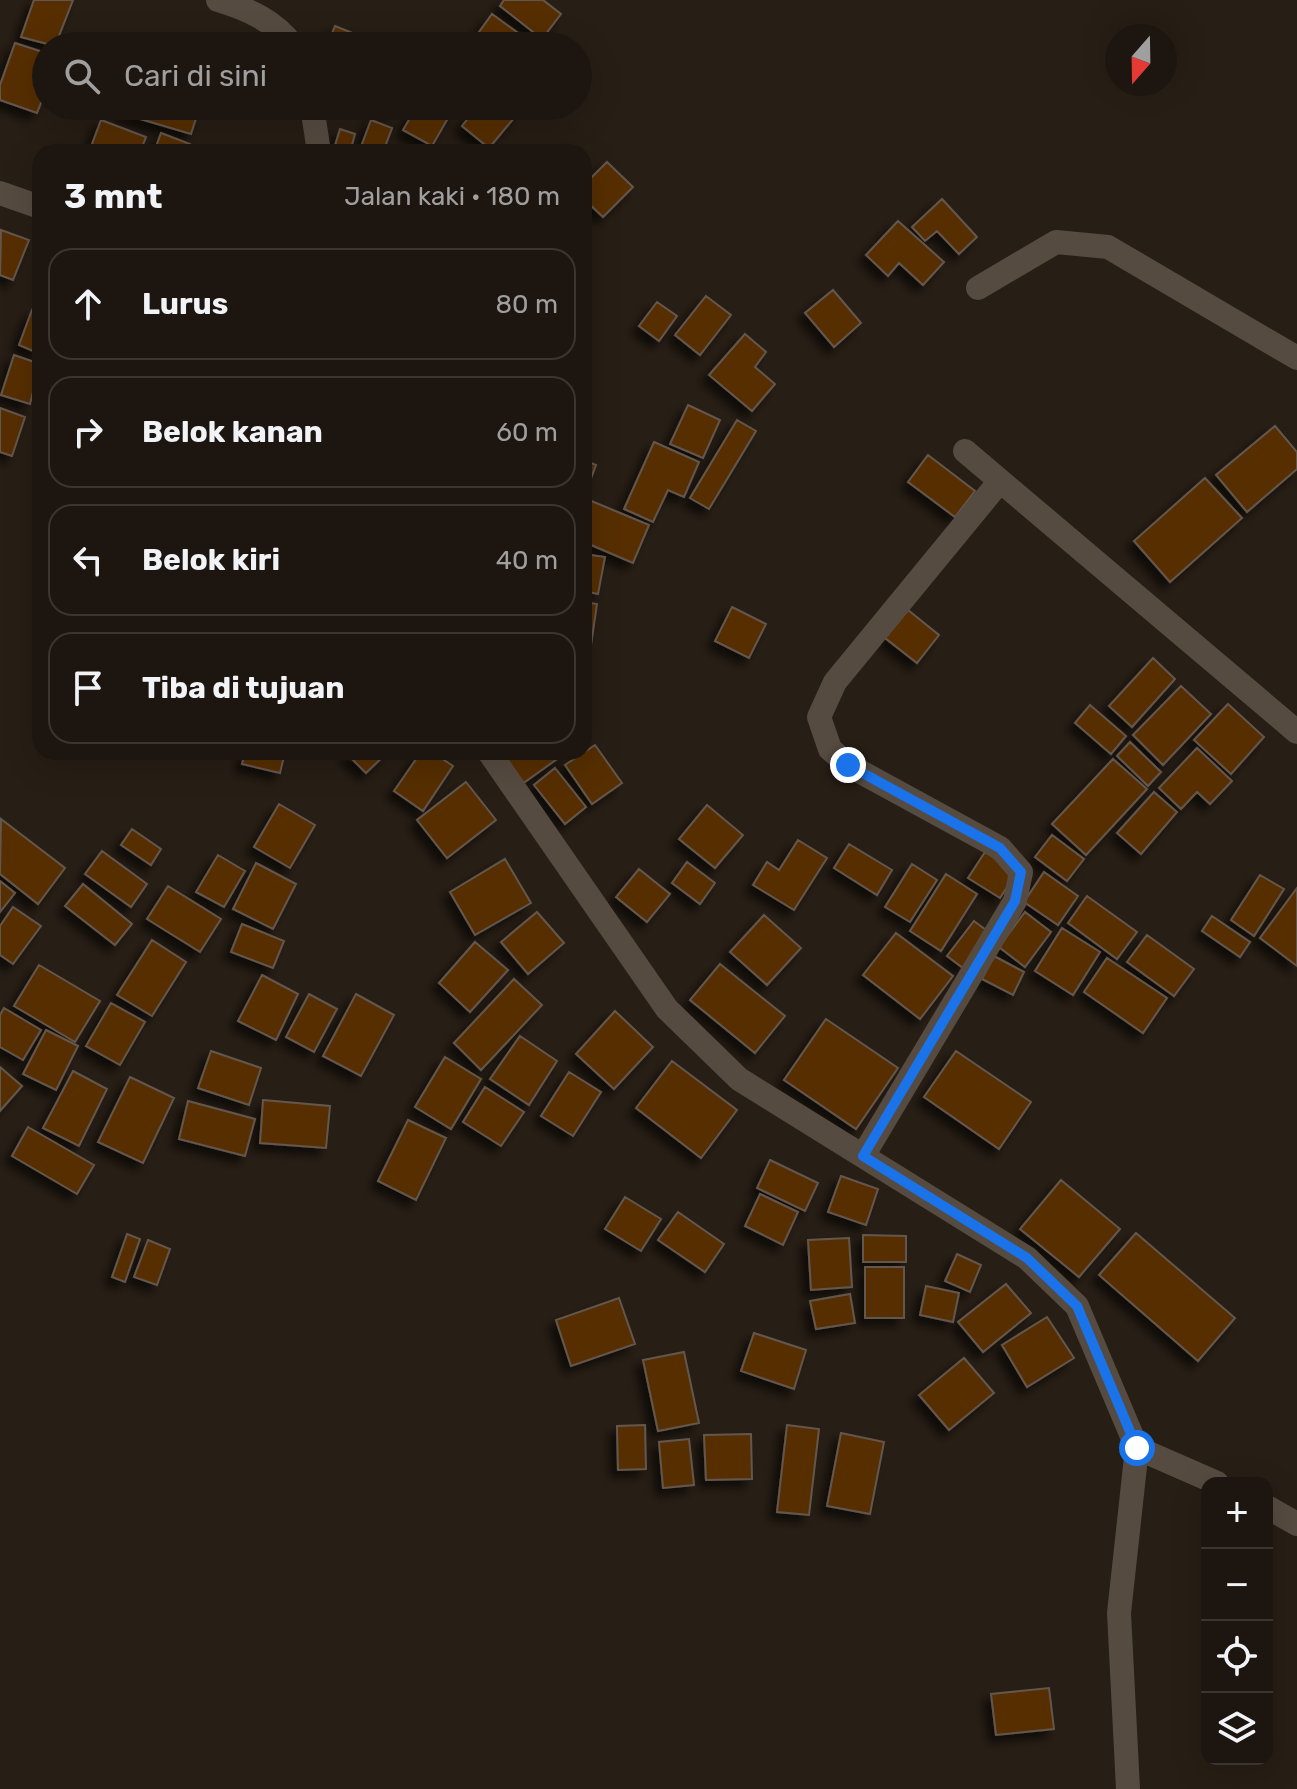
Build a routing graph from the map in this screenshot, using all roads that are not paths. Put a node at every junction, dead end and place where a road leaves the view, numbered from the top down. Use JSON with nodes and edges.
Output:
{"nodes":[{"id":1,"x":218,"y":0,"type":"edge"},
{"id":2,"x":282,"y":32,"type":"edge"},
{"id":3,"x":314,"y":120,"type":"edge"},
{"id":4,"x":318,"y":144,"type":"edge"},
{"id":5,"x":0,"y":193,"type":"edge"},
{"id":6,"x":32,"y":204,"type":"edge"},
{"id":7,"x":978,"y":288,"type":"dead end"},
{"id":8,"x":1297,"y":358,"type":"edge"},
{"id":9,"x":965,"y":451,"type":"dead end"},
{"id":10,"x":1000,"y":481,"type":"junction"},
{"id":11,"x":1297,"y":732,"type":"edge"},
{"id":12,"x":495,"y":760,"type":"edge"},
{"id":13,"x":863,"y":1156,"type":"junction"},
{"id":14,"x":1137,"y":1448,"type":"junction"},
{"id":15,"x":1203,"y":1477,"type":"edge"},
{"id":16,"x":1273,"y":1510,"type":"edge"},
{"id":17,"x":1297,"y":1524,"type":"edge"},
{"id":18,"x":1128,"y":1789,"type":"edge"}],
"edges":[{"from":1,"to":2,"type":"street"},
{"from":3,"to":4,"type":"street"},
{"from":5,"to":6,"type":"street"},
{"from":7,"to":8,"type":"street"},
{"from":9,"to":10,"type":"street"},
{"from":10,"to":11,"type":"street"},
{"from":10,"to":13,"type":"street"},
{"from":12,"to":13,"type":"street"},
{"from":13,"to":14,"type":"street"},
{"from":14,"to":15,"type":"street"},
{"from":14,"to":18,"type":"street"},
{"from":16,"to":17,"type":"street"}]}
